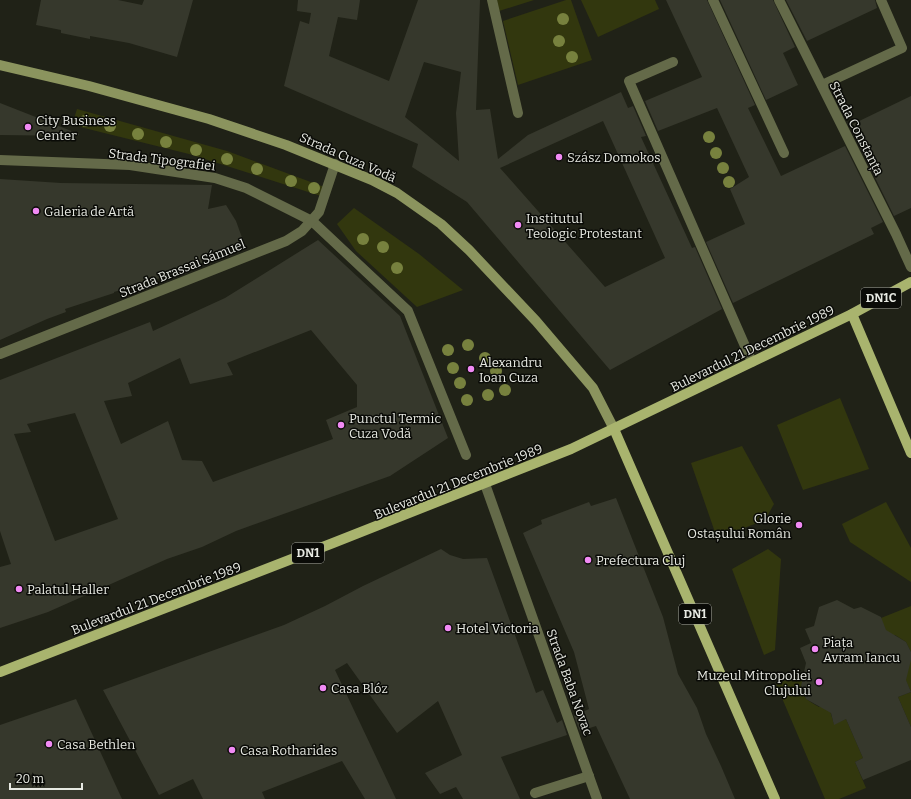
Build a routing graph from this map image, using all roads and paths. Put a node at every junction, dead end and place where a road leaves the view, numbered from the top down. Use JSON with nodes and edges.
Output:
{"nodes":[{"id":1,"x":492,"y":0,"type":"edge"},
{"id":2,"x":713,"y":0,"type":"edge"},
{"id":3,"x":779,"y":0,"type":"edge"},
{"id":4,"x":881,"y":0,"type":"edge"},
{"id":5,"x":907,"y":46,"type":"edge"},
{"id":6,"x":673,"y":62,"type":"dead end"},
{"id":7,"x":0,"y":65,"type":"edge"},
{"id":8,"x":822,"y":85,"type":"junction"},
{"id":9,"x":518,"y":113,"type":"dead end"},
{"id":10,"x":784,"y":153,"type":"dead end"},
{"id":11,"x":0,"y":160,"type":"edge"},
{"id":12,"x":335,"y":164,"type":"junction"},
{"id":13,"x":312,"y":221,"type":"junction"},
{"id":14,"x":911,"y":267,"type":"edge"},
{"id":15,"x":911,"y":282,"type":"edge"},
{"id":16,"x":852,"y":314,"type":"junction"},
{"id":17,"x":0,"y":354,"type":"edge"},
{"id":18,"x":752,"y":362,"type":"junction"},
{"id":19,"x":614,"y":429,"type":"junction"},
{"id":20,"x":911,"y":453,"type":"edge"},
{"id":21,"x":466,"y":455,"type":"dead end"},
{"id":22,"x":485,"y":484,"type":"junction"},
{"id":23,"x":0,"y":672,"type":"edge"},
{"id":24,"x":589,"y":776,"type":"junction"},
{"id":25,"x":535,"y":793,"type":"dead end"},
{"id":26,"x":598,"y":799,"type":"edge"},
{"id":27,"x":775,"y":799,"type":"edge"}],
"edges":[{"from":1,"to":9,"type":"street"},
{"from":2,"to":10,"type":"street"},
{"from":3,"to":8,"type":"street","name":"Strada Constanța"},
{"from":4,"to":5,"type":"street"},
{"from":5,"to":8,"type":"street"},
{"from":6,"to":18,"type":"street"},
{"from":7,"to":12,"type":"main road","name":"Strada Cuza Vodă"},
{"from":8,"to":14,"type":"street","name":"Strada Constanța"},
{"from":11,"to":13,"type":"street","name":"Strada Tipografiei"},
{"from":12,"to":13,"type":"street","name":"Strada Brassai Sámuel"},
{"from":12,"to":19,"type":"main road","name":"Strada Cuza Vodă"},
{"from":13,"to":17,"type":"street","name":"Strada Brassai Sámuel"},
{"from":13,"to":21,"type":"street"},
{"from":15,"to":16,"type":"main road","name":"Bulevardul 21 Decembrie 1989","number":"DN1C"},
{"from":16,"to":18,"type":"main road","name":"Bulevardul 21 Decembrie 1989","number":"DN1"},
{"from":16,"to":20,"type":"main road"},
{"from":18,"to":19,"type":"main road","name":"Bulevardul 21 Decembrie 1989","number":"DN1"},
{"from":19,"to":22,"type":"main road","name":"Bulevardul 21 Decembrie 1989","number":"DN1"},
{"from":19,"to":27,"type":"main road","number":"DN1"},
{"from":22,"to":23,"type":"main road","name":"Bulevardul 21 Decembrie 1989","number":"DN1"},
{"from":22,"to":24,"type":"street","name":"Strada Baba Novac"},
{"from":24,"to":25,"type":"street"},
{"from":24,"to":26,"type":"street","name":"Strada Baba Novac"}]}
